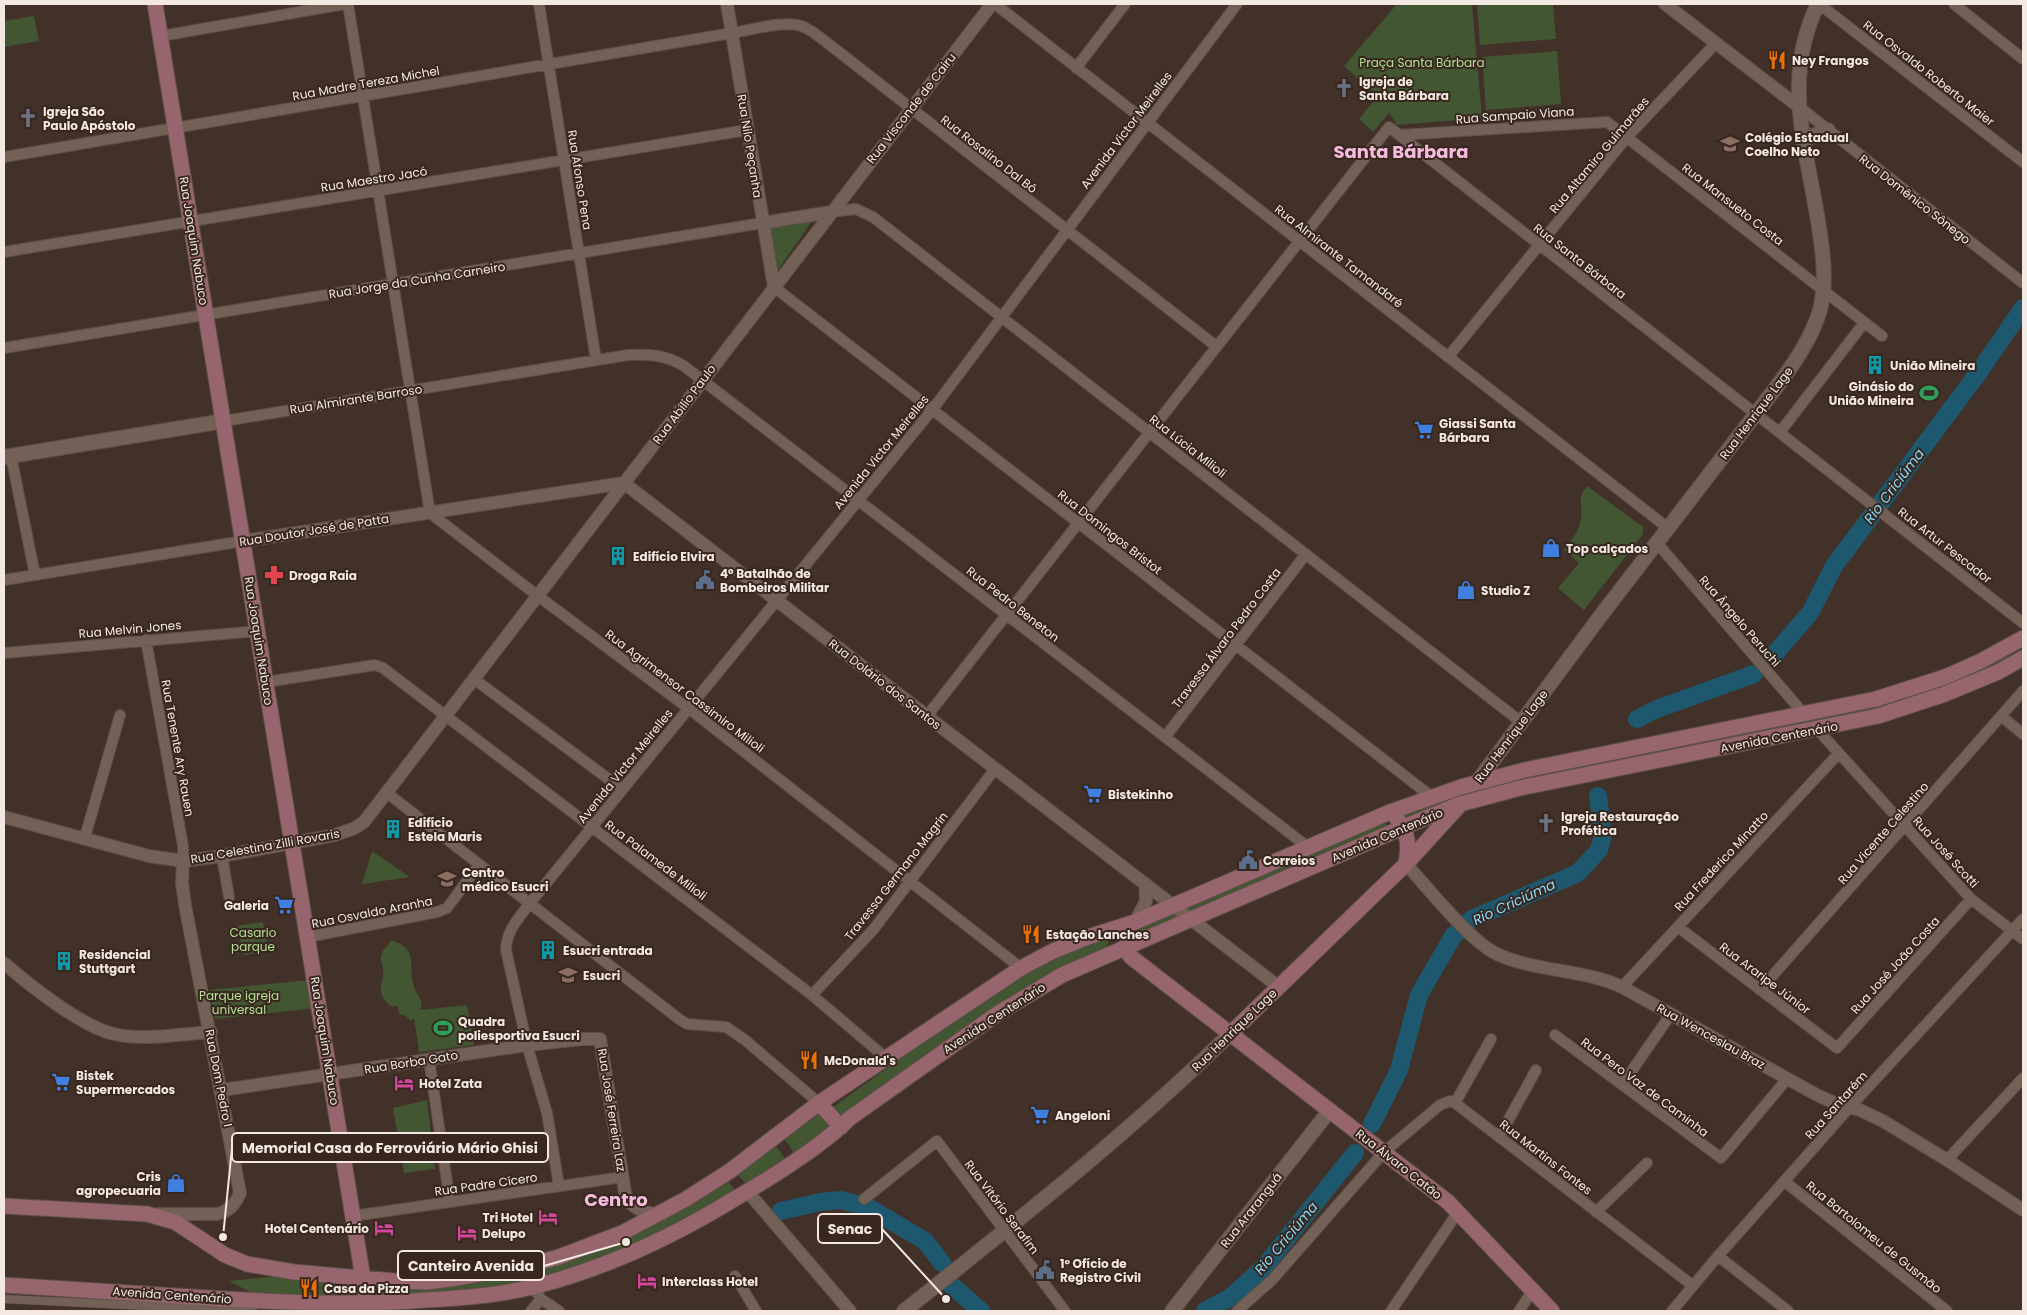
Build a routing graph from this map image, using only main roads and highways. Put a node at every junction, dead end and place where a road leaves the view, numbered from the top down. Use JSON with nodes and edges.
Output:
{"nodes":[{"id":1,"x":155,"y":4,"type":"edge"},
{"id":2,"x":1819,"y":4,"type":"edge"},
{"id":3,"x":1828,"y":130,"type":"road end"},
{"id":4,"x":1803,"y":140,"type":"junction"},
{"id":5,"x":224,"y":421,"type":"junction"},
{"id":6,"x":8,"y":456,"type":"edge"},
{"id":7,"x":2020,"y":644,"type":"edge"},
{"id":8,"x":2023,"y":658,"type":"edge"},
{"id":9,"x":1477,"y":782,"type":"junction"},
{"id":10,"x":1460,"y":804,"type":"junction"},
{"id":11,"x":1390,"y":812,"type":"junction"},
{"id":12,"x":1404,"y":827,"type":"junction"},
{"id":13,"x":1406,"y":864,"type":"junction"},
{"id":14,"x":1134,"y":922,"type":"junction"},
{"id":15,"x":1123,"y":952,"type":"junction"},
{"id":16,"x":1231,"y":1033,"type":"junction"},
{"id":17,"x":819,"y":1103,"type":"junction"},
{"id":18,"x":1330,"y":1110,"type":"junction"},
{"id":19,"x":841,"y":1126,"type":"junction"},
{"id":20,"x":730,"y":1171,"type":"junction"},
{"id":21,"x":748,"y":1192,"type":"junction"},
{"id":22,"x":4,"y":1206,"type":"edge"},
{"id":23,"x":363,"y":1278,"type":"junction"},
{"id":24,"x":4,"y":1285,"type":"edge"},
{"id":25,"x":372,"y":1307,"type":"edge"},
{"id":26,"x":904,"y":1311,"type":"edge"},
{"id":27,"x":1172,"y":1311,"type":"edge"},
{"id":28,"x":1552,"y":1311,"type":"edge"}],
"edges":[{"from":1,"to":5,"type":"main road","name":"Rua Joaquim Nabuco"},
{"from":2,"to":4,"type":"main road","name":"Rua Henrique Lage"},
{"from":3,"to":4,"type":"main road"},
{"from":4,"to":9,"type":"main road","name":"Rua Henrique Lage"},
{"from":5,"to":6,"type":"main road","name":"Rua Almirante Barroso"},
{"from":5,"to":23,"type":"main road","name":"Rua Joaquim Nabuco"},
{"from":7,"to":9,"type":"main road","name":"Avenida Centenário"},
{"from":8,"to":10,"type":"main road","name":"Avenida Centenário"},
{"from":9,"to":10,"type":"main road","name":"Rua Henrique Lage"},
{"from":9,"to":11,"type":"main road","name":"Avenida Centenário"},
{"from":10,"to":12,"type":"main road","name":"Avenida Centenário"},
{"from":10,"to":13,"type":"main road","name":"Rua Henrique Lage"},
{"from":11,"to":12,"type":"main road"},
{"from":11,"to":14,"type":"main road","name":"Avenida Centenário"},
{"from":12,"to":13,"type":"main road"},
{"from":12,"to":15,"type":"main road","name":"Avenida Centenário"},
{"from":13,"to":16,"type":"main road","name":"Rua Henrique Lage"},
{"from":14,"to":15,"type":"main road"},
{"from":14,"to":17,"type":"main road","name":"Avenida Centenário"},
{"from":15,"to":16,"type":"main road","name":"Rua Álvaro Catão"},
{"from":15,"to":19,"type":"main road","name":"Avenida Centenário"},
{"from":16,"to":18,"type":"main road","name":"Rua Álvaro Catão"},
{"from":16,"to":26,"type":"main road","name":"Rua Henrique Lage"},
{"from":17,"to":19,"type":"main road"},
{"from":17,"to":20,"type":"main road","name":"Avenida Centenário"},
{"from":18,"to":27,"type":"main road","name":"Rua Araranguá"},
{"from":18,"to":28,"type":"main road","name":"Rua Álvaro Catão"},
{"from":19,"to":21,"type":"main road","name":"Avenida Centenário"},
{"from":20,"to":21,"type":"main road"},
{"from":20,"to":23,"type":"main road","name":"Avenida Centenário"},
{"from":21,"to":25,"type":"main road","name":"Avenida Centenário"},
{"from":22,"to":23,"type":"main road","name":"Avenida Centenário"},
{"from":23,"to":25,"type":"main road","name":"Rua Joaquim Nabuco"},
{"from":24,"to":25,"type":"main road","name":"Avenida Centenário"}]}
